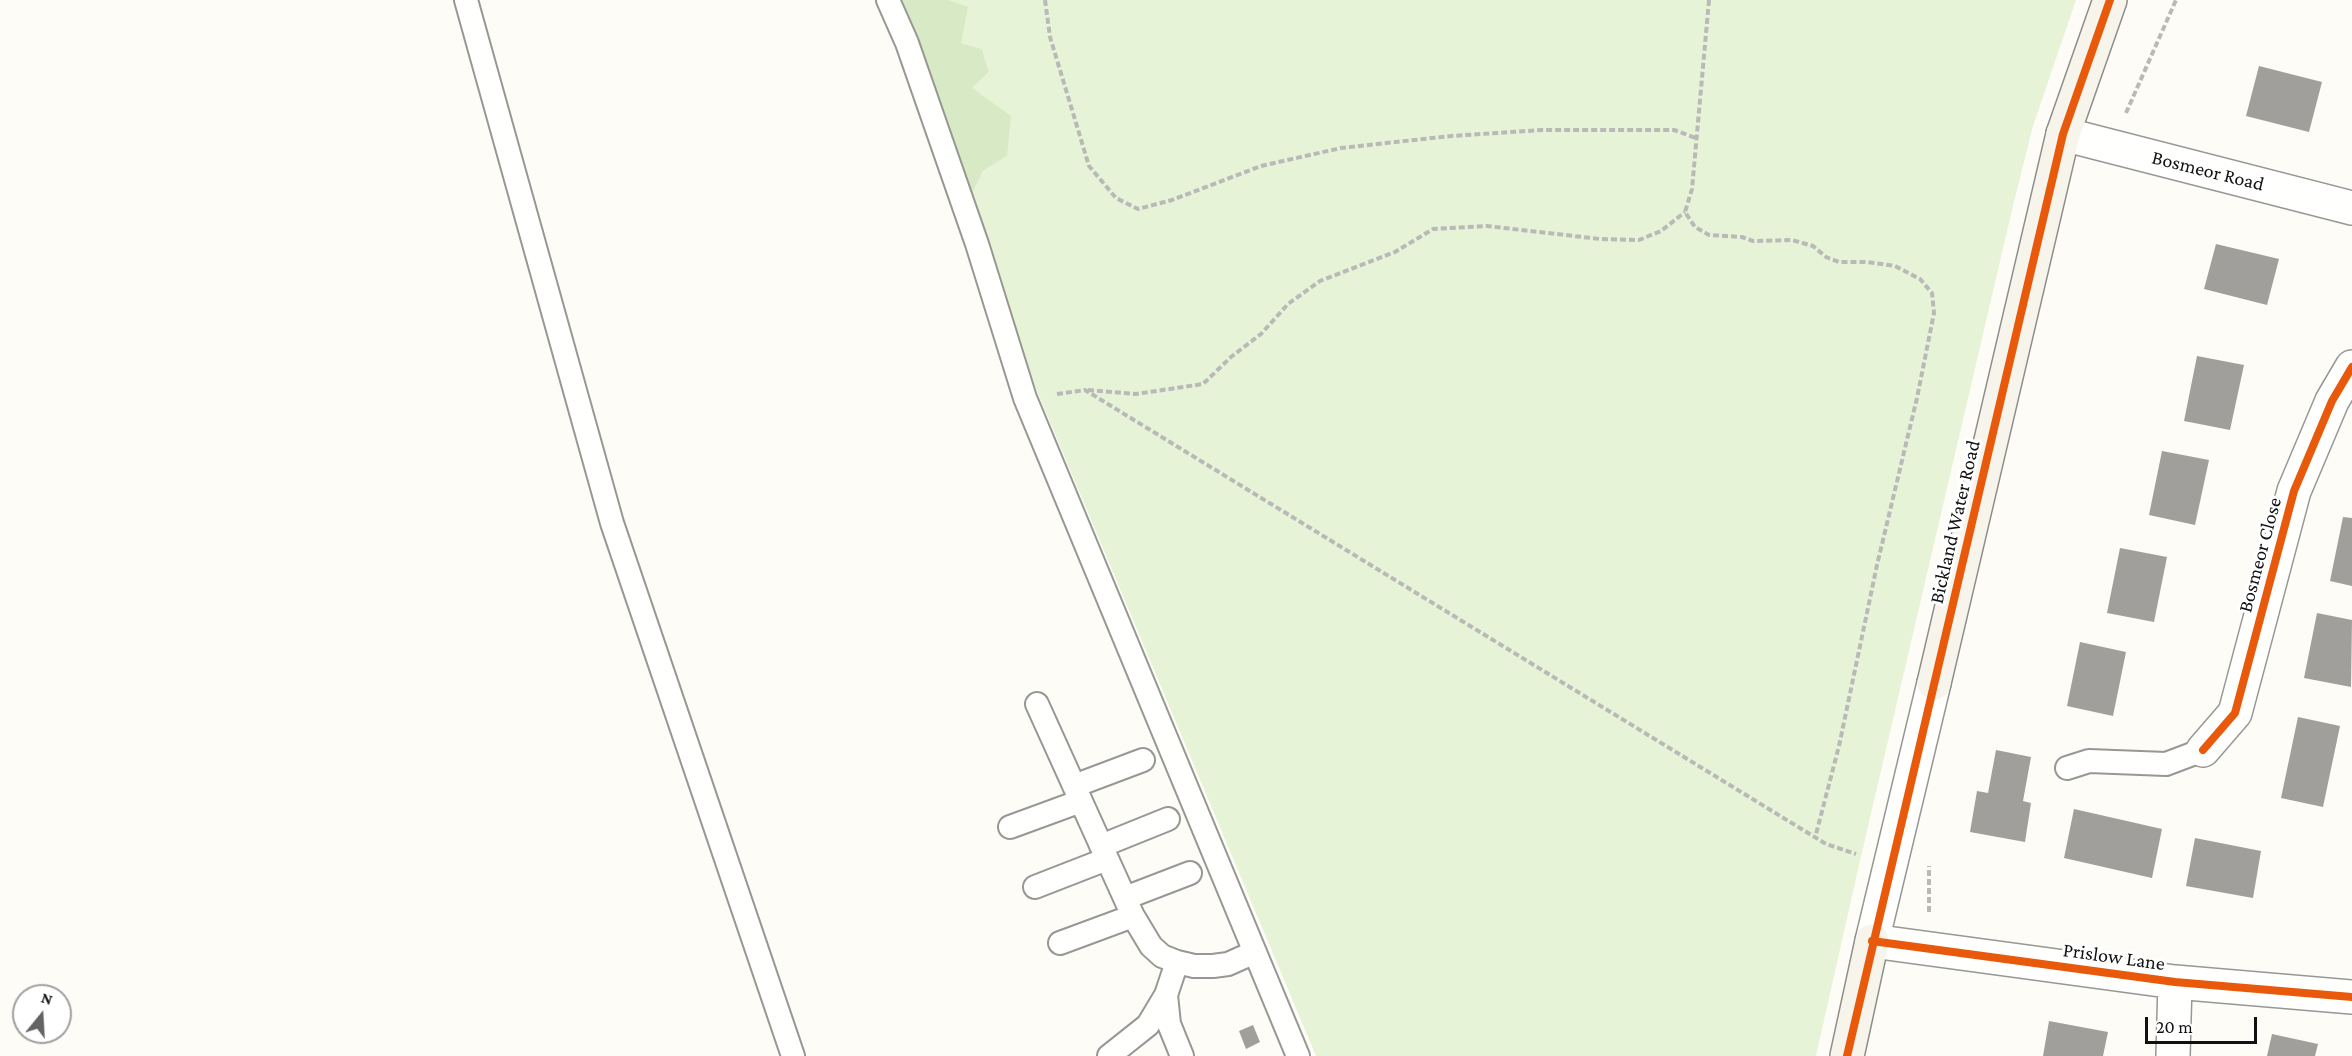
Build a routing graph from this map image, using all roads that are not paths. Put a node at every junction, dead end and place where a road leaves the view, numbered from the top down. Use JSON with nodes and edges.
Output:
{"nodes":[{"id":1,"x":466,"y":0,"type":"edge"},
{"id":2,"x":888,"y":0,"type":"edge"},
{"id":3,"x":2110,"y":0,"type":"edge"},
{"id":4,"x":2063,"y":134,"type":"junction"},
{"id":5,"x":2352,"y":208,"type":"edge"},
{"id":6,"x":2352,"y":367,"type":"edge"},
{"id":7,"x":1037,"y":704,"type":"dead end"},
{"id":8,"x":2203,"y":750,"type":"joint"},
{"id":9,"x":1143,"y":760,"type":"dead end"},
{"id":10,"x":2067,"y":768,"type":"dead end"},
{"id":11,"x":1078,"y":794,"type":"junction"},
{"id":12,"x":1168,"y":819,"type":"dead end"},
{"id":13,"x":1010,"y":827,"type":"dead end"},
{"id":14,"x":1104,"y":853,"type":"junction"},
{"id":15,"x":1190,"y":873,"type":"dead end"},
{"id":16,"x":1035,"y":887,"type":"dead end"},
{"id":17,"x":1129,"y":907,"type":"junction"},
{"id":18,"x":1872,"y":941,"type":"junction"},
{"id":19,"x":1060,"y":943,"type":"dead end"},
{"id":20,"x":1255,"y":952,"type":"junction"},
{"id":21,"x":1177,"y":962,"type":"junction"},
{"id":22,"x":2175,"y":982,"type":"junction"},
{"id":23,"x":1166,"y":995,"type":"junction"},
{"id":24,"x":2352,"y":997,"type":"edge"},
{"id":25,"x":794,"y":1056,"type":"edge"},
{"id":26,"x":1109,"y":1056,"type":"edge"},
{"id":27,"x":1182,"y":1056,"type":"edge"},
{"id":28,"x":1298,"y":1056,"type":"edge"},
{"id":29,"x":1847,"y":1056,"type":"edge"},
{"id":30,"x":2173,"y":1056,"type":"edge"}],
"edges":[{"from":1,"to":25,"type":"lane"},
{"from":2,"to":20,"type":"lane"},
{"from":3,"to":4,"type":"street","name":"Bickland Water Road"},
{"from":4,"to":5,"type":"street","name":"Bosmeor Road"},
{"from":4,"to":18,"type":"street","name":"Bickland Water Road"},
{"from":6,"to":8,"type":"street","name":"Bosmeor Close"},
{"from":7,"to":11,"type":"lane"},
{"from":8,"to":10,"type":"lane"},
{"from":9,"to":11,"type":"lane"},
{"from":11,"to":13,"type":"lane"},
{"from":11,"to":14,"type":"lane"},
{"from":12,"to":14,"type":"lane"},
{"from":14,"to":16,"type":"lane"},
{"from":14,"to":17,"type":"lane"},
{"from":15,"to":17,"type":"lane"},
{"from":17,"to":19,"type":"lane"},
{"from":17,"to":21,"type":"lane"},
{"from":18,"to":22,"type":"street","name":"Prislow Lane"},
{"from":18,"to":29,"type":"street","name":"Bickland Water Road"},
{"from":20,"to":21,"type":"lane"},
{"from":20,"to":28,"type":"lane"},
{"from":21,"to":23,"type":"lane"},
{"from":22,"to":24,"type":"street","name":"Prislow Lane"},
{"from":22,"to":30,"type":"street"},
{"from":23,"to":26,"type":"lane"},
{"from":23,"to":27,"type":"lane"}]}
